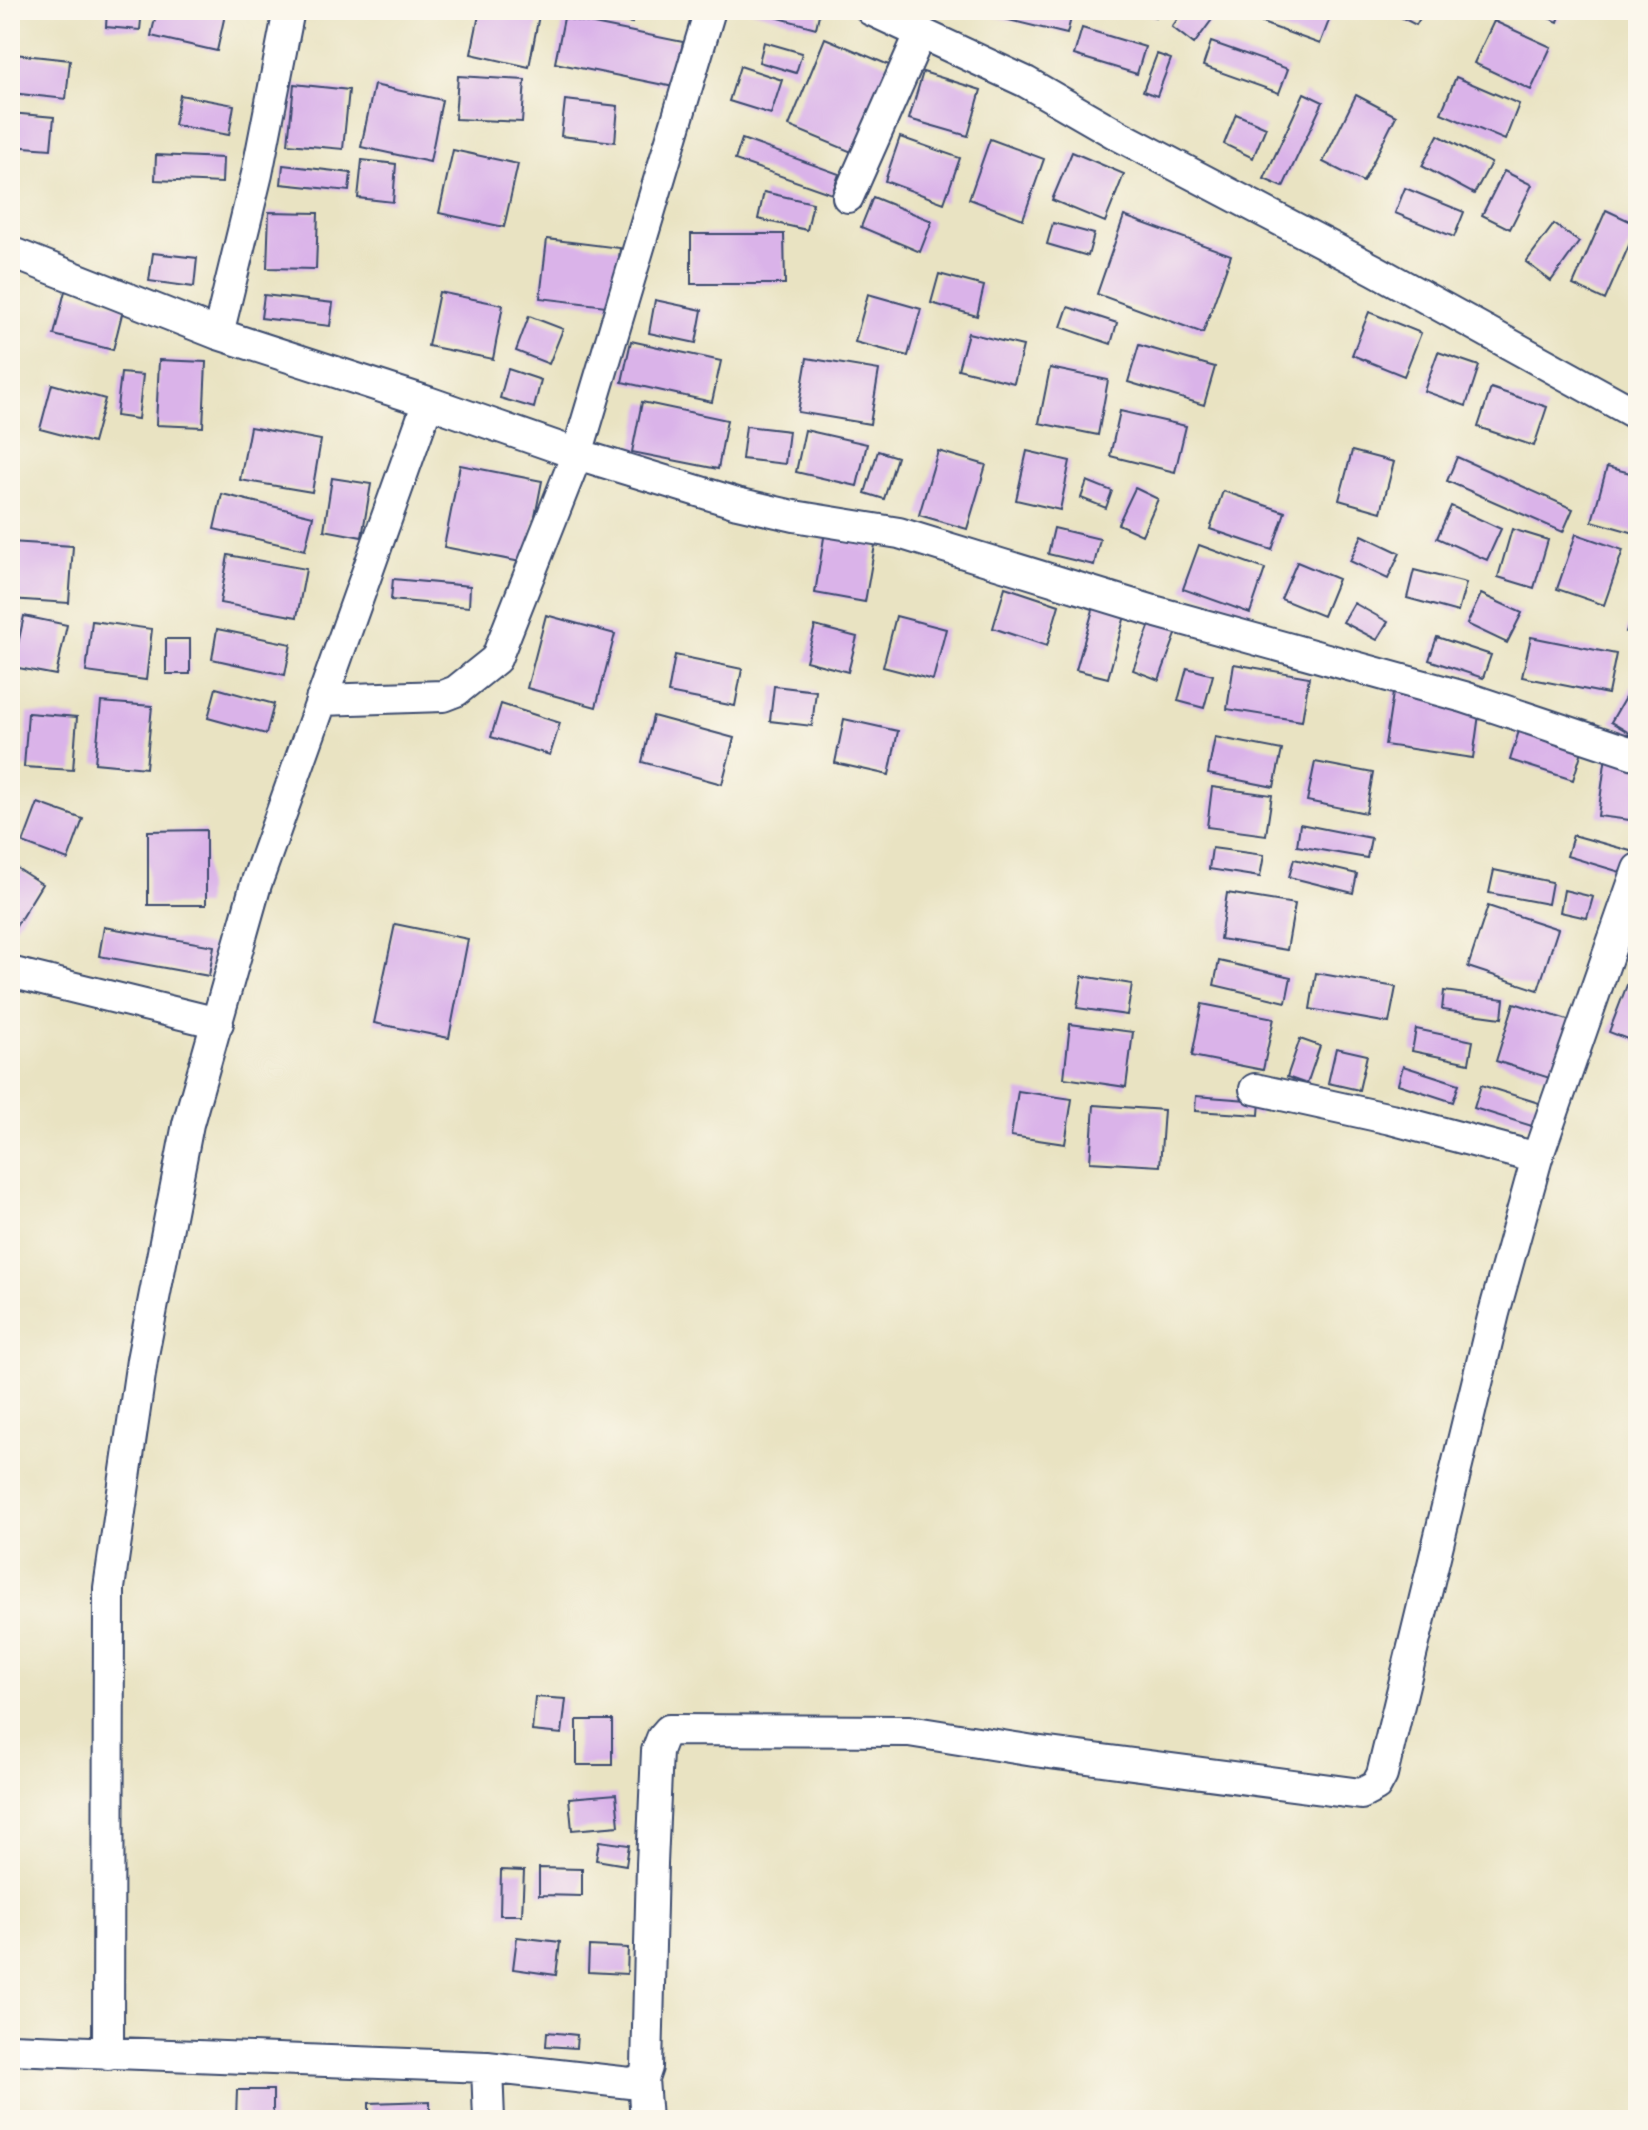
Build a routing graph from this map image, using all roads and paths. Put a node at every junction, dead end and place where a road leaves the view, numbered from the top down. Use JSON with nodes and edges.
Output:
{"nodes":[{"id":1,"x":289,"y":10,"type":"edge"},
{"id":2,"x":710,"y":10,"type":"edge"},
{"id":3,"x":871,"y":10,"type":"edge"},
{"id":4,"x":921,"y":32,"type":"junction"},
{"id":5,"x":848,"y":197,"type":"dead end"},
{"id":6,"x":10,"y":252,"type":"edge"},
{"id":7,"x":218,"y":334,"type":"junction"},
{"id":8,"x":428,"y":402,"type":"junction"},
{"id":9,"x":1638,"y":415,"type":"edge"},
{"id":10,"x":577,"y":454,"type":"junction"},
{"id":11,"x":321,"y":700,"type":"junction"},
{"id":12,"x":1638,"y":755,"type":"edge"},
{"id":13,"x":1638,"y":869,"type":"edge"},
{"id":14,"x":10,"y":972,"type":"edge"},
{"id":15,"x":218,"y":1023,"type":"junction"},
{"id":16,"x":1255,"y":1089,"type":"dead end"},
{"id":17,"x":1537,"y":1158,"type":"junction"},
{"id":18,"x":10,"y":2049,"type":"edge"},
{"id":19,"x":108,"y":2054,"type":"junction"},
{"id":20,"x":487,"y":2067,"type":"junction"},
{"id":21,"x":643,"y":2079,"type":"junction"},
{"id":22,"x":489,"y":2120,"type":"edge"},
{"id":23,"x":646,"y":2120,"type":"edge"}],
"edges":[{"from":1,"to":7,"type":"street"},
{"from":2,"to":10,"type":"street"},
{"from":3,"to":4,"type":"street"},
{"from":4,"to":5,"type":"street"},
{"from":4,"to":9,"type":"street"},
{"from":6,"to":7,"type":"street"},
{"from":7,"to":8,"type":"street"},
{"from":8,"to":10,"type":"street"},
{"from":8,"to":11,"type":"street"},
{"from":10,"to":11,"type":"street"},
{"from":10,"to":12,"type":"street"},
{"from":11,"to":15,"type":"street"},
{"from":13,"to":17,"type":"street"},
{"from":14,"to":15,"type":"street"},
{"from":15,"to":19,"type":"street"},
{"from":16,"to":17,"type":"street"},
{"from":17,"to":21,"type":"street"},
{"from":18,"to":19,"type":"street"},
{"from":19,"to":20,"type":"street"},
{"from":20,"to":21,"type":"street"},
{"from":20,"to":22,"type":"street"},
{"from":21,"to":23,"type":"street"}]}
